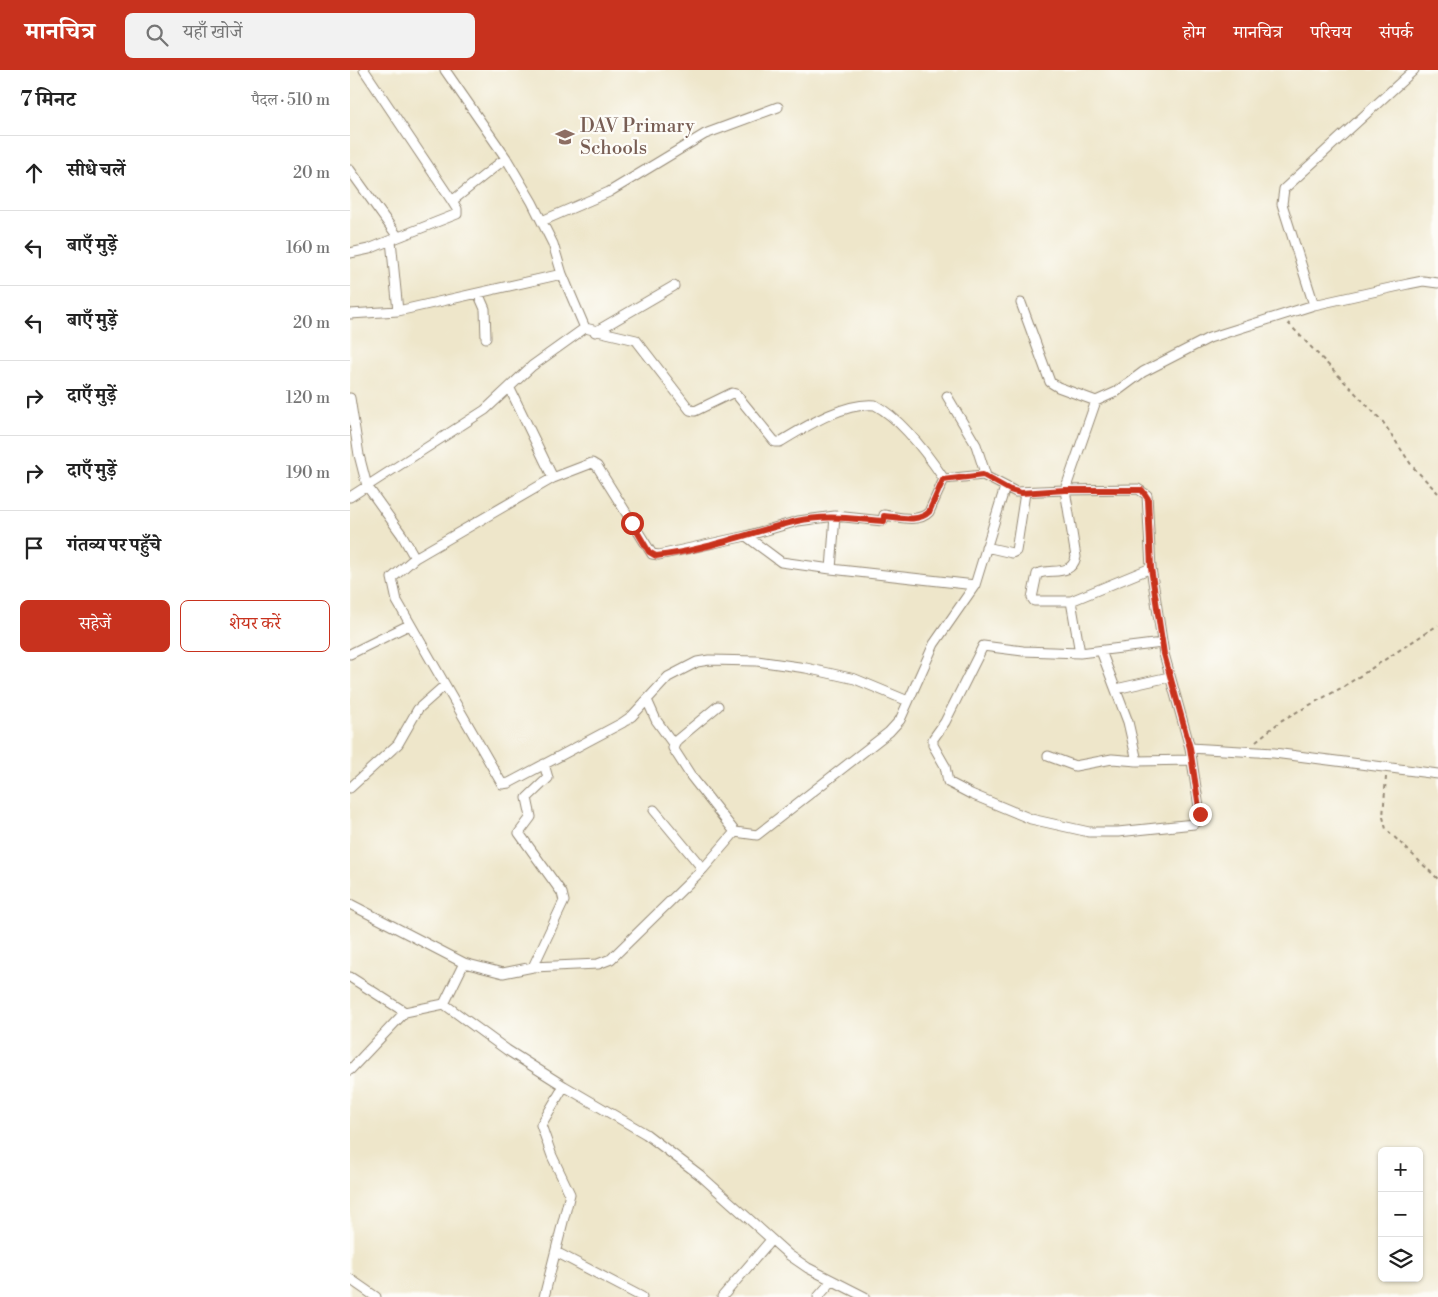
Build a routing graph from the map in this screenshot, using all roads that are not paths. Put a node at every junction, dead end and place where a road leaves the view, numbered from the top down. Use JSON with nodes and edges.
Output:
{"nodes":[{"id":1,"x":364,"y":70,"type":"edge"},
{"id":2,"x":445,"y":70,"type":"edge"},
{"id":3,"x":1414,"y":70,"type":"edge"},
{"id":4,"x":778,"y":108,"type":"dead end"},
{"id":5,"x":506,"y":158,"type":"junction"},
{"id":6,"x":350,"y":170,"type":"edge"},
{"id":7,"x":452,"y":201,"type":"junction"},
{"id":8,"x":542,"y":221,"type":"junction"},
{"id":9,"x":395,"y":238,"type":"junction"},
{"id":10,"x":350,"y":253,"type":"edge"},
{"id":11,"x":562,"y":274,"type":"junction"},
{"id":12,"x":1438,"y":283,"type":"edge"},
{"id":13,"x":674,"y":286,"type":"dead end"},
{"id":14,"x":478,"y":293,"type":"junction"},
{"id":15,"x":1021,"y":303,"type":"dead end"},
{"id":16,"x":1314,"y":305,"type":"junction"},
{"id":17,"x":398,"y":311,"type":"junction"},
{"id":18,"x":350,"y":314,"type":"edge"},
{"id":19,"x":585,"y":328,"type":"junction"},
{"id":20,"x":595,"y":332,"type":"junction"},
{"id":21,"x":486,"y":338,"type":"dead end"},
{"id":22,"x":510,"y":389,"type":"junction"},
{"id":23,"x":947,"y":396,"type":"dead end"},
{"id":24,"x":350,"y":398,"type":"edge"},
{"id":25,"x":1096,"y":401,"type":"junction"},
{"id":26,"x":986,"y":476,"type":"junction"},
{"id":27,"x":553,"y":478,"type":"junction"},
{"id":28,"x":944,"y":479,"type":"junction"},
{"id":29,"x":367,"y":486,"type":"junction"},
{"id":30,"x":1005,"y":487,"type":"junction"},
{"id":31,"x":1065,"y":490,"type":"junction"},
{"id":32,"x":1025,"y":492,"type":"junction"},
{"id":33,"x":350,"y":497,"type":"edge"},
{"id":34,"x":835,"y":516,"type":"junction"},
{"id":35,"x":746,"y":536,"type":"junction"},
{"id":36,"x":986,"y":547,"type":"junction"},
{"id":37,"x":415,"y":558,"type":"junction"},
{"id":38,"x":1151,"y":568,"type":"junction"},
{"id":39,"x":832,"y":569,"type":"junction"},
{"id":40,"x":975,"y":585,"type":"junction"},
{"id":41,"x":1070,"y":601,"type":"junction"},
{"id":42,"x":409,"y":625,"type":"junction"},
{"id":43,"x":1162,"y":643,"type":"junction"},
{"id":44,"x":1101,"y":651,"type":"junction"},
{"id":45,"x":1080,"y":653,"type":"junction"},
{"id":46,"x":350,"y":654,"type":"edge"},
{"id":47,"x":1169,"y":677,"type":"junction"},
{"id":48,"x":445,"y":685,"type":"junction"},
{"id":49,"x":1116,"y":689,"type":"junction"},
{"id":50,"x":647,"y":700,"type":"junction"},
{"id":51,"x":908,"y":701,"type":"junction"},
{"id":52,"x":718,"y":706,"type":"dead end"},
{"id":53,"x":674,"y":745,"type":"junction"},
{"id":54,"x":1190,"y":748,"type":"junction"},
{"id":55,"x":1048,"y":756,"type":"dead end"},
{"id":56,"x":1137,"y":760,"type":"junction"},
{"id":57,"x":1192,"y":760,"type":"junction"},
{"id":58,"x":544,"y":764,"type":"junction"},
{"id":59,"x":1438,"y":774,"type":"edge"},
{"id":60,"x":350,"y":788,"type":"edge"},
{"id":61,"x":654,"y":810,"type":"dead end"},
{"id":62,"x":735,"y":832,"type":"junction"},
{"id":63,"x":703,"y":869,"type":"junction"},
{"id":64,"x":350,"y":904,"type":"edge"},
{"id":65,"x":464,"y":963,"type":"junction"},
{"id":66,"x":533,"y":967,"type":"junction"},
{"id":67,"x":350,"y":977,"type":"edge"},
{"id":68,"x":444,"y":1004,"type":"junction"},
{"id":69,"x":405,"y":1012,"type":"junction"},
{"id":70,"x":350,"y":1070,"type":"edge"},
{"id":71,"x":564,"y":1086,"type":"junction"},
{"id":72,"x":770,"y":1240,"type":"junction"},
{"id":73,"x":556,"y":1252,"type":"junction"},
{"id":74,"x":350,"y":1279,"type":"edge"},
{"id":75,"x":832,"y":1280,"type":"junction"},
{"id":76,"x":376,"y":1297,"type":"edge"},
{"id":77,"x":544,"y":1297,"type":"edge"},
{"id":78,"x":642,"y":1297,"type":"edge"},
{"id":79,"x":722,"y":1297,"type":"edge"},
{"id":80,"x":818,"y":1297,"type":"edge"},
{"id":81,"x":865,"y":1297,"type":"edge"}],
"edges":[{"from":1,"to":7,"type":"street"},
{"from":2,"to":5,"type":"street"},
{"from":3,"to":16,"type":"street"},
{"from":4,"to":8,"type":"street"},
{"from":5,"to":7,"type":"street"},
{"from":5,"to":8,"type":"street"},
{"from":6,"to":9,"type":"street"},
{"from":7,"to":9,"type":"street"},
{"from":8,"to":11,"type":"street"},
{"from":9,"to":10,"type":"street"},
{"from":9,"to":17,"type":"street"},
{"from":11,"to":14,"type":"street"},
{"from":11,"to":19,"type":"street"},
{"from":12,"to":16,"type":"street"},
{"from":13,"to":20,"type":"street"},
{"from":14,"to":17,"type":"street"},
{"from":14,"to":21,"type":"street"},
{"from":15,"to":25,"type":"street"},
{"from":16,"to":25,"type":"street"},
{"from":17,"to":18,"type":"street"},
{"from":19,"to":20,"type":"street"},
{"from":19,"to":22,"type":"street"},
{"from":20,"to":28,"type":"street"},
{"from":22,"to":27,"type":"street"},
{"from":22,"to":29,"type":"street"},
{"from":23,"to":26,"type":"street"},
{"from":24,"to":29,"type":"street"},
{"from":25,"to":31,"type":"street"},
{"from":26,"to":28,"type":"street"},
{"from":26,"to":30,"type":"street"},
{"from":27,"to":35,"type":"street"},
{"from":27,"to":37,"type":"street"},
{"from":28,"to":34,"type":"street"},
{"from":29,"to":33,"type":"street"},
{"from":29,"to":37,"type":"street"},
{"from":30,"to":32,"type":"street"},
{"from":30,"to":36,"type":"street"},
{"from":31,"to":32,"type":"street"},
{"from":31,"to":38,"type":"street"},
{"from":31,"to":41,"type":"street"},
{"from":32,"to":36,"type":"street"},
{"from":34,"to":35,"type":"street"},
{"from":34,"to":39,"type":"street"},
{"from":35,"to":39,"type":"street"},
{"from":36,"to":40,"type":"street"},
{"from":37,"to":42,"type":"street"},
{"from":38,"to":41,"type":"street"},
{"from":38,"to":43,"type":"street"},
{"from":39,"to":40,"type":"street"},
{"from":40,"to":51,"type":"street"},
{"from":41,"to":45,"type":"street"},
{"from":42,"to":46,"type":"street"},
{"from":42,"to":48,"type":"street"},
{"from":43,"to":44,"type":"street"},
{"from":43,"to":47,"type":"street"},
{"from":44,"to":45,"type":"street"},
{"from":44,"to":49,"type":"street"},
{"from":45,"to":57,"type":"street"},
{"from":47,"to":49,"type":"street"},
{"from":47,"to":54,"type":"street"},
{"from":48,"to":58,"type":"street"},
{"from":48,"to":60,"type":"street"},
{"from":49,"to":56,"type":"street"},
{"from":50,"to":51,"type":"street"},
{"from":50,"to":53,"type":"street"},
{"from":50,"to":58,"type":"street"},
{"from":51,"to":62,"type":"street"},
{"from":52,"to":53,"type":"street"},
{"from":53,"to":62,"type":"street"},
{"from":54,"to":57,"type":"street"},
{"from":54,"to":59,"type":"street"},
{"from":55,"to":56,"type":"street"},
{"from":56,"to":57,"type":"street"},
{"from":58,"to":66,"type":"street"},
{"from":61,"to":63,"type":"street"},
{"from":62,"to":63,"type":"street"},
{"from":63,"to":66,"type":"street"},
{"from":64,"to":65,"type":"street"},
{"from":65,"to":66,"type":"street"},
{"from":65,"to":68,"type":"street"},
{"from":67,"to":69,"type":"street"},
{"from":68,"to":69,"type":"street"},
{"from":68,"to":71,"type":"street"},
{"from":69,"to":70,"type":"street"},
{"from":71,"to":72,"type":"street"},
{"from":71,"to":73,"type":"street"},
{"from":72,"to":75,"type":"street"},
{"from":72,"to":79,"type":"street"},
{"from":73,"to":77,"type":"street"},
{"from":73,"to":78,"type":"street"},
{"from":74,"to":76,"type":"street"},
{"from":75,"to":80,"type":"street"},
{"from":75,"to":81,"type":"street"}]}
